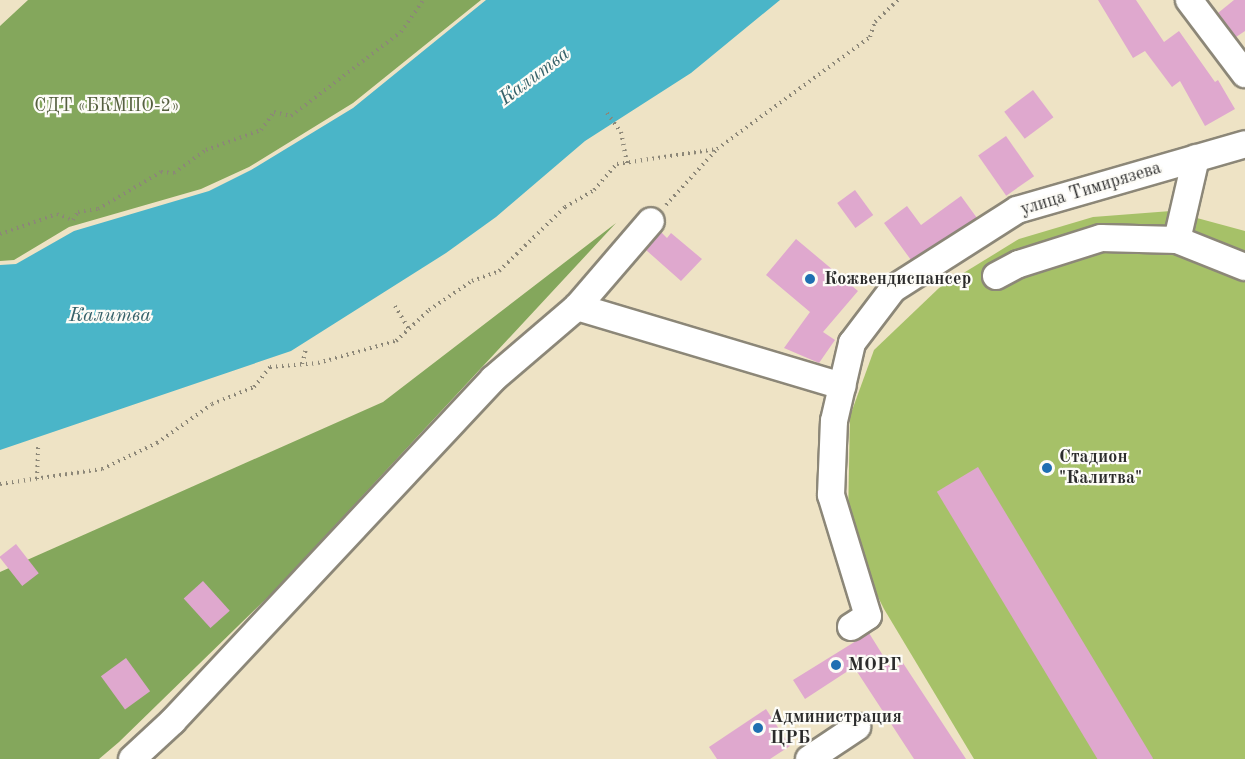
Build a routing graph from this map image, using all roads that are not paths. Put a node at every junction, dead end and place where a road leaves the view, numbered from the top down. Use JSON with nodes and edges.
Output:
{"nodes":[{"id":1,"x":1189,"y":0,"type":"edge"},
{"id":2,"x":1245,"y":74,"type":"edge"},
{"id":3,"x":1245,"y":144,"type":"edge"},
{"id":4,"x":1196,"y":158,"type":"junction"},
{"id":5,"x":651,"y":221,"type":"road end"},
{"id":6,"x":1177,"y":240,"type":"junction"},
{"id":7,"x":1245,"y":267,"type":"edge"},
{"id":8,"x":996,"y":276,"type":"dead end"},
{"id":9,"x":577,"y":307,"type":"junction"},
{"id":10,"x":842,"y":386,"type":"junction"},
{"id":11,"x":851,"y":627,"type":"dead end"},
{"id":12,"x":856,"y":727,"type":"dead end"},
{"id":13,"x":132,"y":759,"type":"edge"},
{"id":14,"x":809,"y":759,"type":"edge"}],
"edges":[{"from":1,"to":2,"type":"street"},
{"from":3,"to":4,"type":"street","name":"улица Тимирязева"},
{"from":4,"to":6,"type":"street"},
{"from":4,"to":10,"type":"street","name":"улица Тимирязева"},
{"from":5,"to":9,"type":"street"},
{"from":6,"to":7,"type":"street"},
{"from":6,"to":8,"type":"street"},
{"from":9,"to":10,"type":"street"},
{"from":9,"to":13,"type":"street"},
{"from":10,"to":11,"type":"street","name":"улица Тимирязева"},
{"from":12,"to":14,"type":"street"}]}
